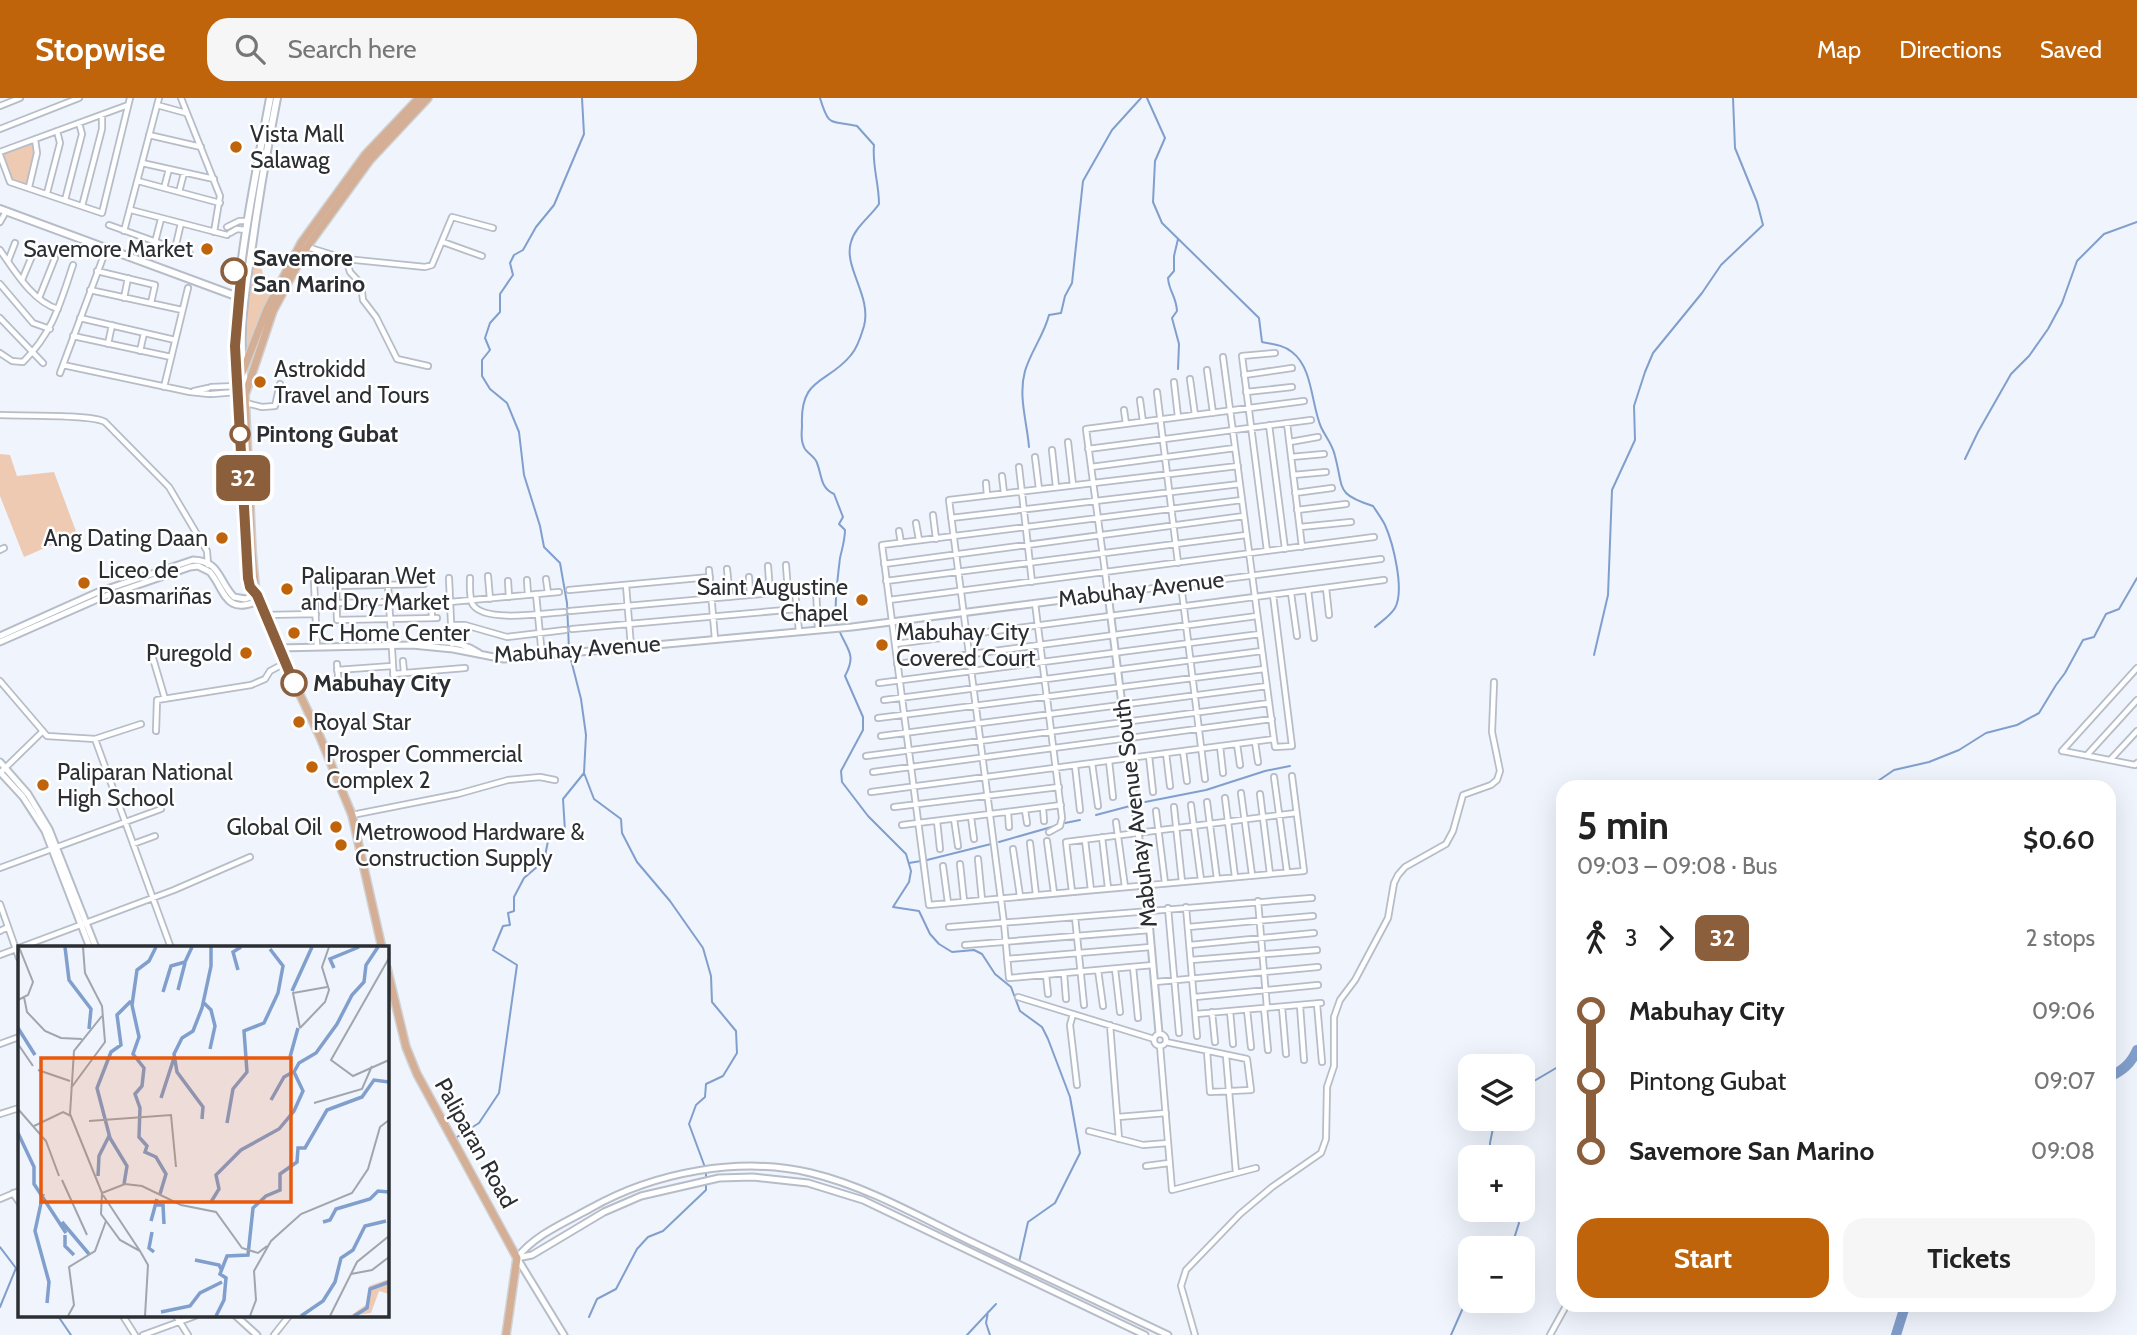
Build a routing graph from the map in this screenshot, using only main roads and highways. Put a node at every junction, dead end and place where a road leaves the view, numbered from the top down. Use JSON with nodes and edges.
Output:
{"nodes":[{"id":1,"x":270,"y":98,"type":"edge"},
{"id":2,"x":277,"y":98,"type":"edge"},
{"id":3,"x":419,"y":98,"type":"edge"},
{"id":4,"x":428,"y":98,"type":"edge"},
{"id":5,"x":1,"y":212,"type":"edge"},
{"id":6,"x":249,"y":233,"type":"junction"},
{"id":7,"x":240,"y":298,"type":"junction"},
{"id":8,"x":243,"y":372,"type":"junction"},
{"id":9,"x":246,"y":388,"type":"junction"},
{"id":10,"x":237,"y":389,"type":"junction"},
{"id":11,"x":258,"y":598,"type":"junction"},
{"id":12,"x":382,"y":946,"type":"edge"},
{"id":13,"x":388,"y":972,"type":"edge"},
{"id":14,"x":506,"y":1335,"type":"edge"}],
"edges":[{"from":1,"to":6,"type":"main road"},
{"from":2,"to":6,"type":"main road"},
{"from":3,"to":8,"type":"main road"},
{"from":4,"to":9,"type":"main road"},
{"from":5,"to":7,"type":"main road"},
{"from":6,"to":7,"type":"main road"},
{"from":7,"to":8,"type":"main road"},
{"from":7,"to":10,"type":"main road"},
{"from":8,"to":9,"type":"main road"},
{"from":8,"to":10,"type":"main road"},
{"from":9,"to":11,"type":"main road"},
{"from":10,"to":11,"type":"main road"},
{"from":11,"to":12,"type":"main road"},
{"from":13,"to":14,"type":"main road","name":"Paliparan Road"}]}
